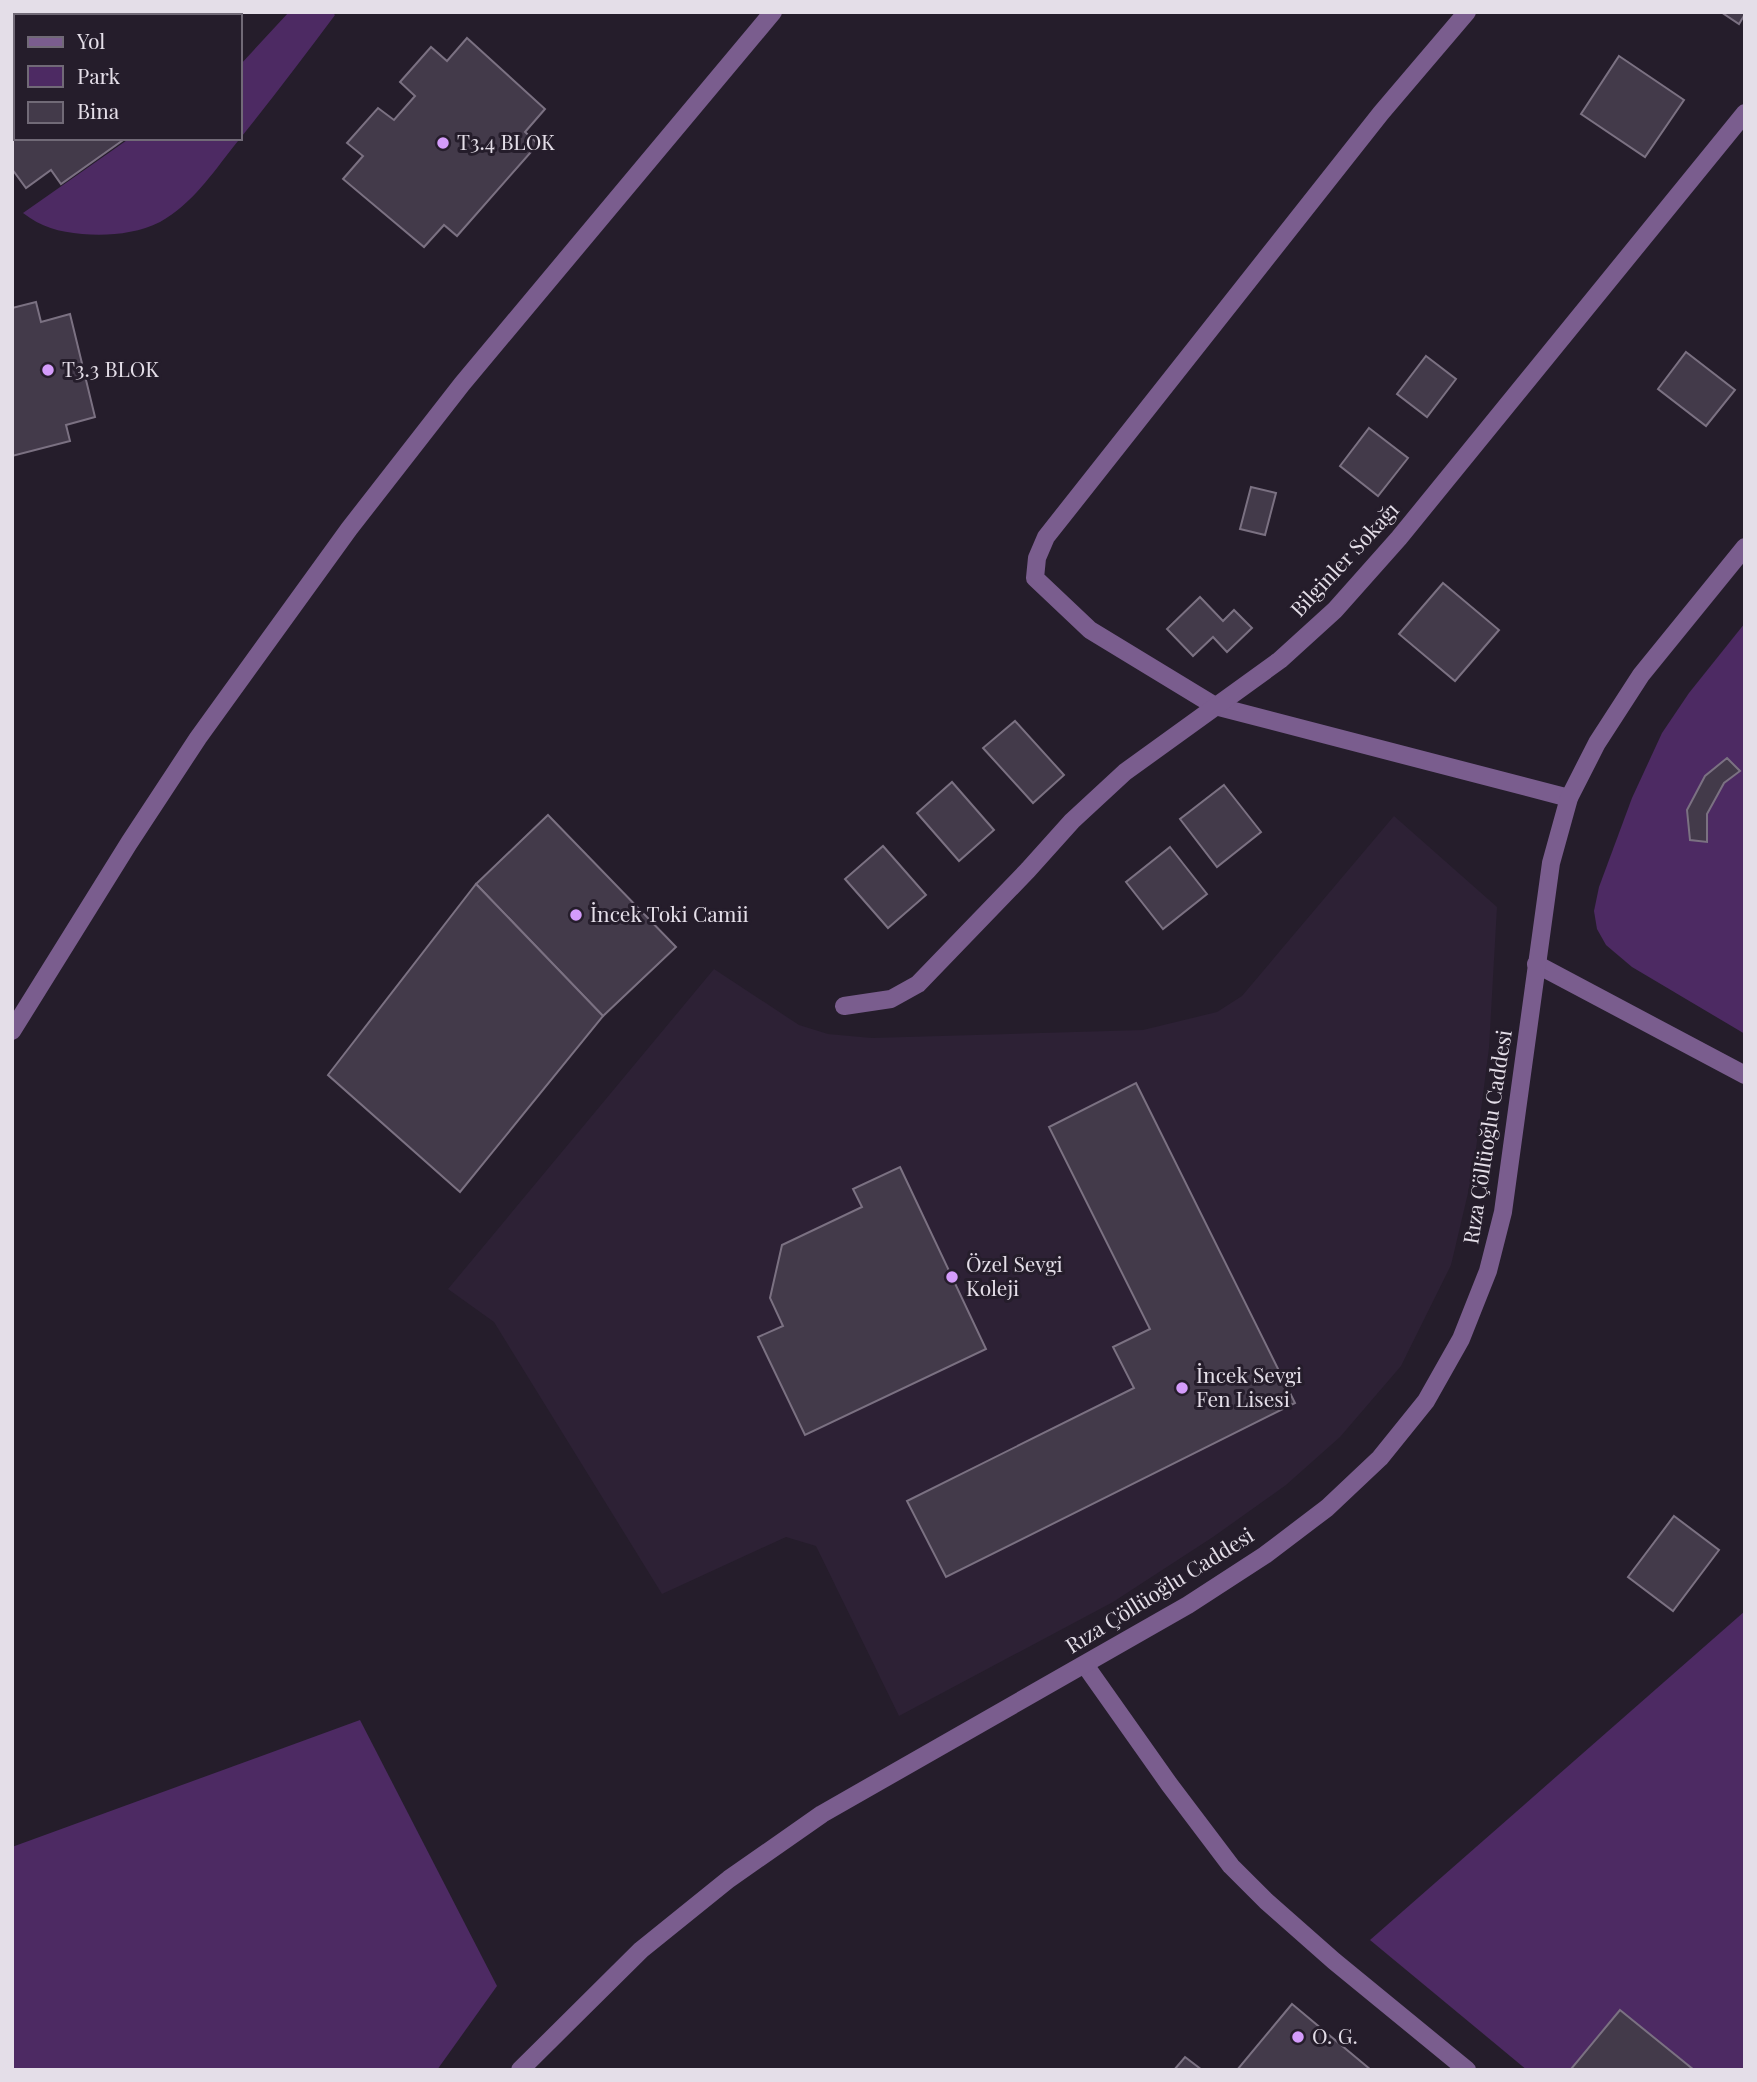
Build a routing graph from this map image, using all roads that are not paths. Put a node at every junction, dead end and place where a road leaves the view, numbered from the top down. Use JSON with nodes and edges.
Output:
{"nodes":[{"id":1,"x":773,"y":12,"type":"edge"},
{"id":2,"x":1467,"y":12,"type":"edge"},
{"id":3,"x":1745,"y":113,"type":"edge"},
{"id":4,"x":1745,"y":547,"type":"edge"},
{"id":5,"x":1215,"y":706,"type":"junction"},
{"id":6,"x":1569,"y":798,"type":"junction"},
{"id":7,"x":1536,"y":964,"type":"junction"},
{"id":8,"x":844,"y":1006,"type":"dead end"},
{"id":9,"x":12,"y":1031,"type":"edge"},
{"id":10,"x":1745,"y":1075,"type":"edge"},
{"id":11,"x":1085,"y":1665,"type":"junction"},
{"id":12,"x":520,"y":2070,"type":"edge"},
{"id":13,"x":1467,"y":2070,"type":"edge"}],
"edges":[{"from":1,"to":9,"type":"street"},
{"from":2,"to":5,"type":"street"},
{"from":3,"to":5,"type":"street","name":"Bilginler Sokağı"},
{"from":4,"to":6,"type":"street","name":"Rıza Çöllüoğlu Caddesi"},
{"from":5,"to":6,"type":"street"},
{"from":5,"to":8,"type":"street","name":"Bilginler Sokağı"},
{"from":6,"to":7,"type":"street","name":"Rıza Çöllüoğlu Caddesi"},
{"from":7,"to":10,"type":"street"},
{"from":7,"to":11,"type":"street","name":"Rıza Çöllüoğlu Caddesi"},
{"from":11,"to":12,"type":"street","name":"Rıza Çöllüoğlu Caddesi"},
{"from":11,"to":13,"type":"street"}]}
